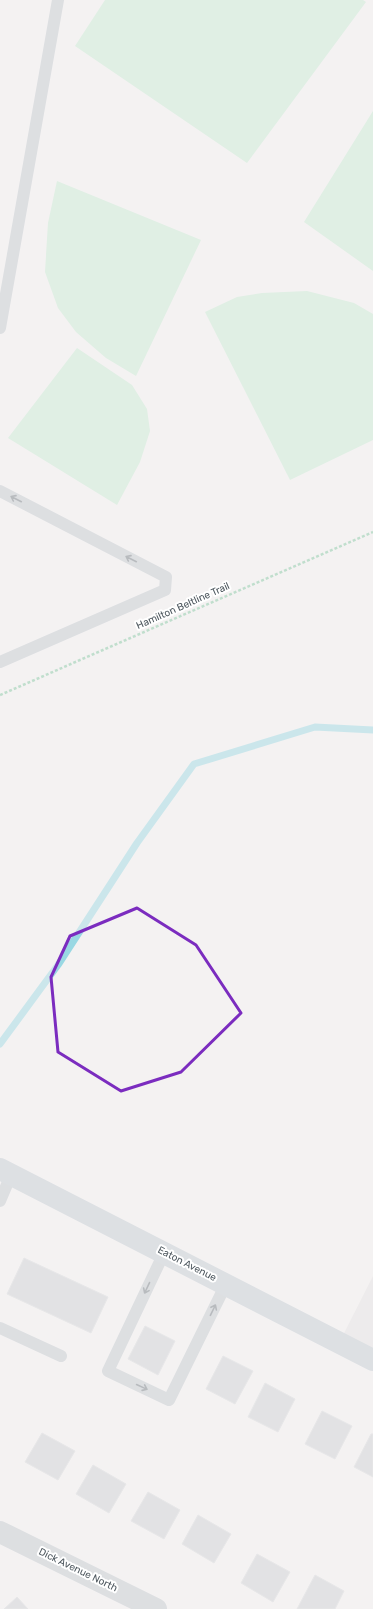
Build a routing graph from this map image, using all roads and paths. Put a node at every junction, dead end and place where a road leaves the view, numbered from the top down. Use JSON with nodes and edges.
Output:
{"nodes":[{"id":1,"x":58,"y":0,"type":"edge"},
{"id":2,"x":0,"y":328,"type":"edge"},
{"id":3,"x":0,"y":491,"type":"edge"},
{"id":4,"x":373,"y":532,"type":"edge"},
{"id":5,"x":0,"y":662,"type":"edge"},
{"id":6,"x":0,"y":695,"type":"edge"},
{"id":7,"x":6,"y":1172,"type":"edge"},
{"id":8,"x":0,"y":1201,"type":"edge"},
{"id":9,"x":164,"y":1252,"type":"junction"},
{"id":10,"x":226,"y":1284,"type":"junction"},
{"id":11,"x":0,"y":1328,"type":"edge"},
{"id":12,"x":61,"y":1356,"type":"dead end"},
{"id":13,"x":373,"y":1360,"type":"edge"},
{"id":14,"x":0,"y":1532,"type":"edge"},
{"id":15,"x":156,"y":1609,"type":"edge"}],
"edges":[{"from":1,"to":2,"type":"lane"},
{"from":5,"to":3,"type":"lane","one_way":true},
{"from":4,"to":6,"type":"path","name":"Hamilton Beltline Trail"},
{"from":7,"to":8,"type":"lane"},
{"from":7,"to":9,"type":"main road","name":"Eaton Avenue"},
{"from":9,"to":10,"type":"main road","name":"Eaton Avenue"},
{"from":9,"to":10,"type":"lane","one_way":true},
{"from":10,"to":13,"type":"main road","name":"Eaton Avenue"},
{"from":11,"to":12,"type":"lane"},
{"from":14,"to":15,"type":"street","name":"Dick Avenue North"}]}
